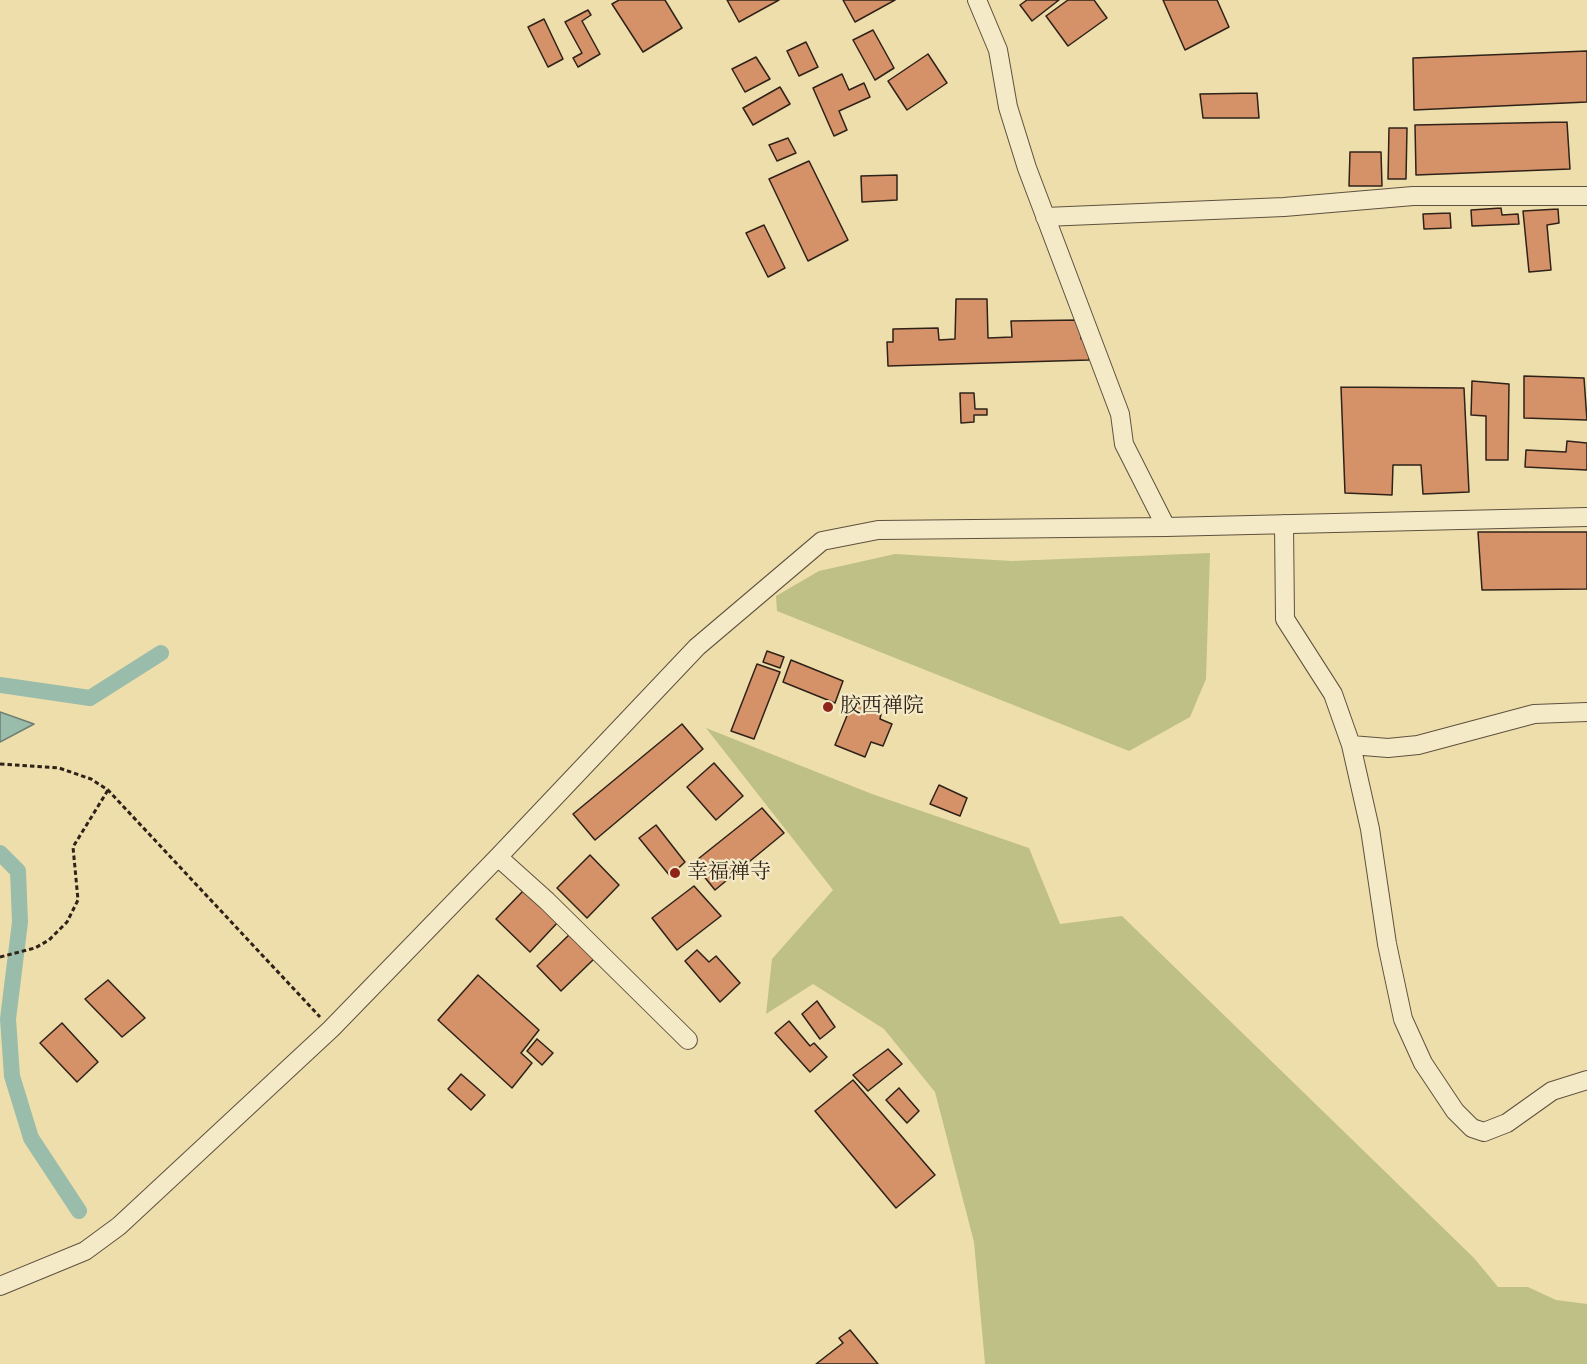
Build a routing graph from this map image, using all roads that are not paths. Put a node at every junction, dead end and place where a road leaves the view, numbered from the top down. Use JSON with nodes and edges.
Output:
{"nodes":[{"id":1,"x":977,"y":0,"type":"edge"},
{"id":2,"x":1587,"y":196,"type":"edge"},
{"id":3,"x":1045,"y":218,"type":"junction"},
{"id":4,"x":1587,"y":517,"type":"edge"},
{"id":5,"x":1284,"y":524,"type":"junction"},
{"id":6,"x":1166,"y":527,"type":"junction"},
{"id":7,"x":1587,"y":712,"type":"edge"},
{"id":8,"x":1351,"y":745,"type":"junction"},
{"id":9,"x":498,"y":857,"type":"junction"},
{"id":10,"x":688,"y":1040,"type":"dead end"},
{"id":11,"x":1587,"y":1080,"type":"edge"},
{"id":12,"x":0,"y":1286,"type":"edge"}],
"edges":[{"from":1,"to":3,"type":"street"},
{"from":2,"to":3,"type":"street"},
{"from":3,"to":6,"type":"street"},
{"from":4,"to":5,"type":"street"},
{"from":5,"to":6,"type":"street"},
{"from":5,"to":8,"type":"street"},
{"from":6,"to":9,"type":"street"},
{"from":7,"to":8,"type":"street"},
{"from":8,"to":11,"type":"street"},
{"from":9,"to":10,"type":"street"},
{"from":9,"to":12,"type":"street"}]}
